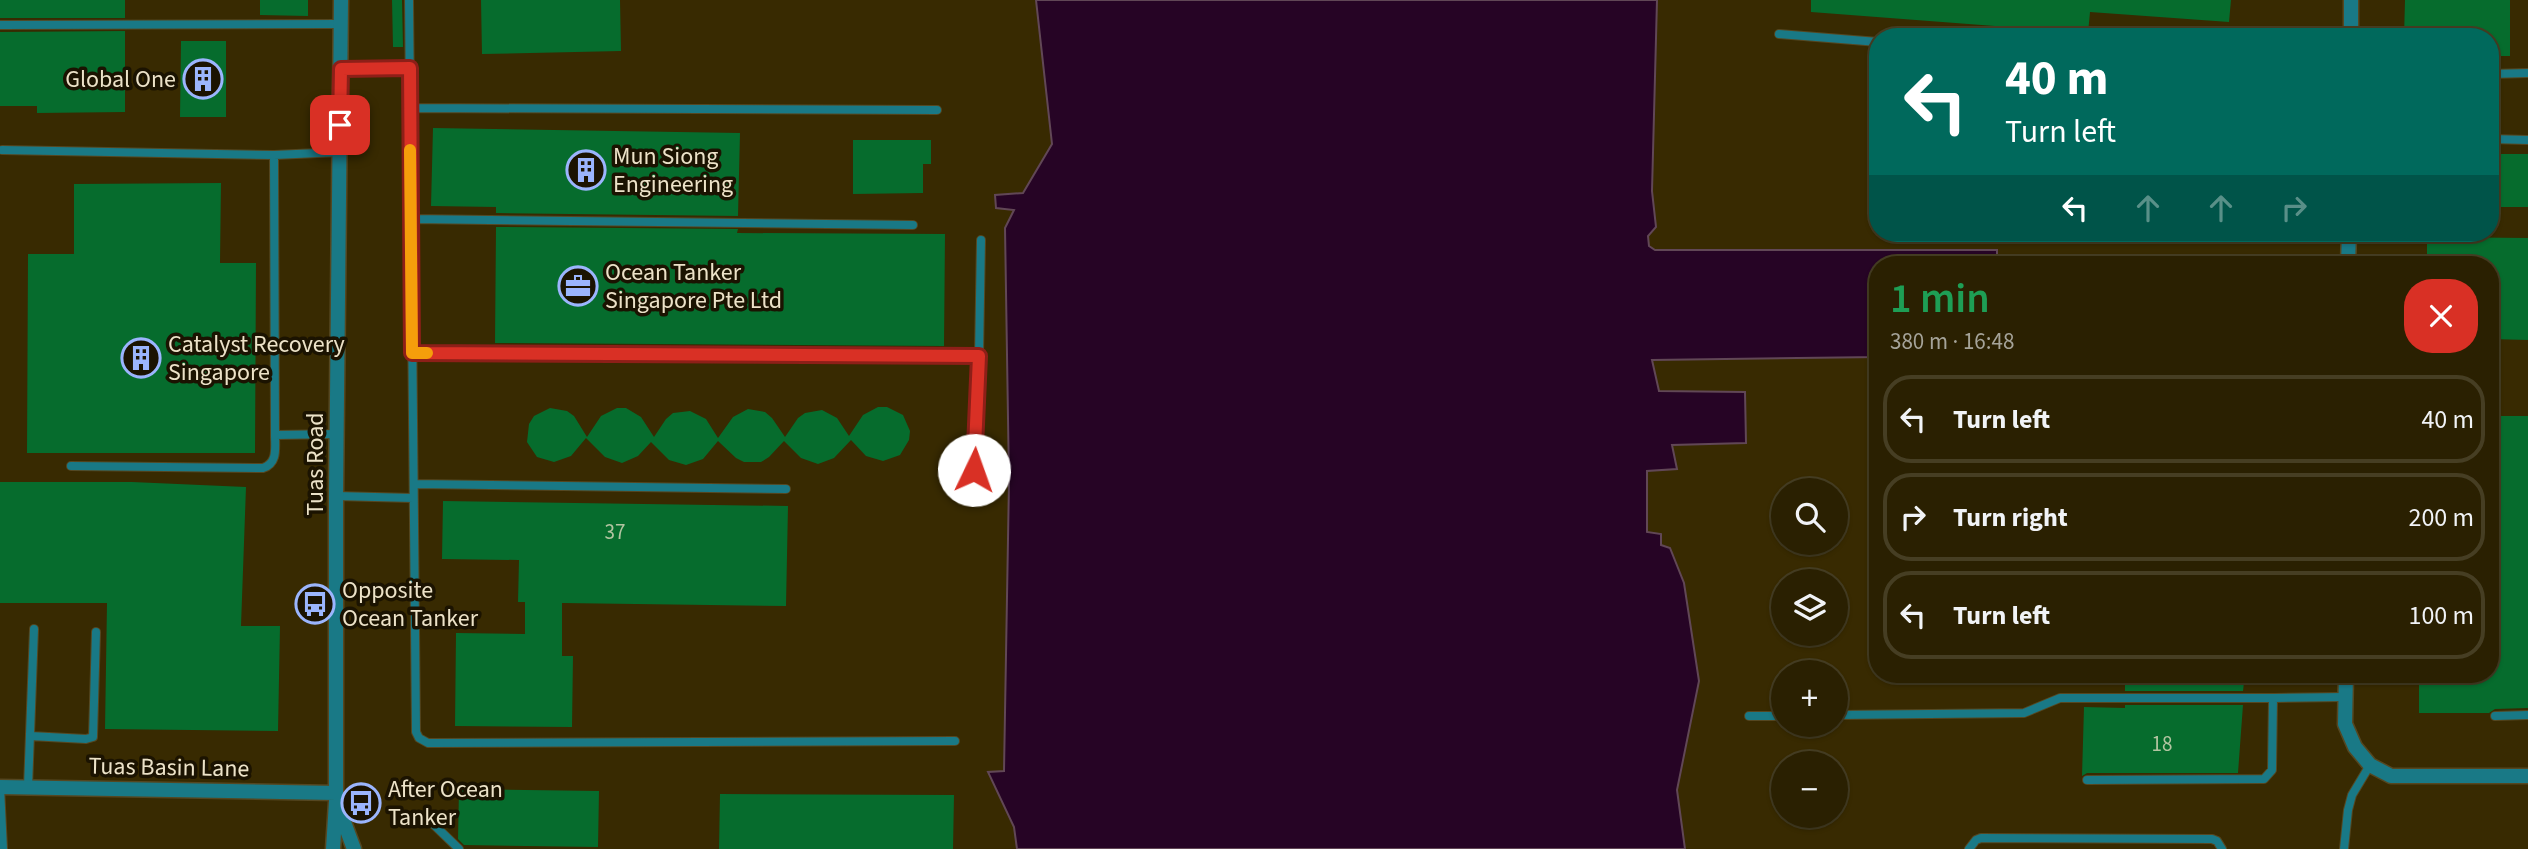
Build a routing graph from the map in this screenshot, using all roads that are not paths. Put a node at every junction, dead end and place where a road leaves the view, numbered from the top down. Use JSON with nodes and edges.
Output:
{"nodes":[{"id":1,"x":341,"y":0,"type":"edge"},
{"id":2,"x":409,"y":0,"type":"edge"},
{"id":3,"x":2351,"y":0,"type":"edge"},
{"id":4,"x":341,"y":24,"type":"junction"},
{"id":5,"x":0,"y":25,"type":"edge"},
{"id":6,"x":2351,"y":28,"type":"edge"},
{"id":7,"x":1779,"y":34,"type":"dead end"},
{"id":8,"x":1869,"y":41,"type":"edge"},
{"id":9,"x":410,"y":68,"type":"junction"},
{"id":10,"x":341,"y":69,"type":"junction"},
{"id":11,"x":2528,"y":73,"type":"edge"},
{"id":12,"x":2499,"y":74,"type":"edge"},
{"id":13,"x":410,"y":108,"type":"junction"},
{"id":14,"x":937,"y":110,"type":"dead end"},
{"id":15,"x":2499,"y":139,"type":"edge"},
{"id":16,"x":2528,"y":139,"type":"edge"},
{"id":17,"x":2,"y":150,"type":"dead end"},
{"id":18,"x":340,"y":152,"type":"junction"},
{"id":19,"x":274,"y":155,"type":"junction"},
{"id":20,"x":411,"y":219,"type":"junction"},
{"id":21,"x":913,"y":225,"type":"dead end"},
{"id":22,"x":981,"y":240,"type":"dead end"},
{"id":23,"x":412,"y":353,"type":"junction"},
{"id":24,"x":979,"y":356,"type":"junction"},
{"id":25,"x":338,"y":434,"type":"junction"},
{"id":26,"x":275,"y":435,"type":"junction"},
{"id":27,"x":71,"y":466,"type":"dead end"},
{"id":28,"x":974,"y":470,"type":"dead end"},
{"id":29,"x":414,"y":484,"type":"junction"},
{"id":30,"x":786,"y":489,"type":"dead end"},
{"id":31,"x":336,"y":496,"type":"junction"},
{"id":32,"x":414,"y":498,"type":"junction"},
{"id":33,"x":34,"y":629,"type":"dead end"},
{"id":34,"x":96,"y":632,"type":"dead end"},
{"id":35,"x":2346,"y":683,"type":"edge"},
{"id":36,"x":2346,"y":697,"type":"junction"},
{"id":37,"x":2273,"y":698,"type":"junction"},
{"id":38,"x":1848,"y":715,"type":"edge"},
{"id":39,"x":2528,"y":715,"type":"edge"},
{"id":40,"x":1749,"y":716,"type":"dead end"},
{"id":41,"x":1771,"y":716,"type":"edge"},
{"id":42,"x":2495,"y":716,"type":"dead end"},
{"id":43,"x":30,"y":736,"type":"junction"},
{"id":44,"x":955,"y":741,"type":"dead end"},
{"id":45,"x":2370,"y":765,"type":"junction"},
{"id":46,"x":2528,"y":776,"type":"edge"},
{"id":47,"x":2087,"y":780,"type":"dead end"},
{"id":48,"x":0,"y":787,"type":"edge"},
{"id":49,"x":28,"y":787,"type":"junction"},
{"id":50,"x":336,"y":797,"type":"junction"},
{"id":51,"x":430,"y":821,"type":"dead end"},
{"id":52,"x":3,"y":849,"type":"edge"},
{"id":53,"x":333,"y":849,"type":"edge"},
{"id":54,"x":354,"y":849,"type":"edge"},
{"id":55,"x":459,"y":849,"type":"edge"},
{"id":56,"x":1969,"y":849,"type":"edge"},
{"id":57,"x":2222,"y":849,"type":"edge"},
{"id":58,"x":2344,"y":849,"type":"edge"}],
"edges":[{"from":1,"to":4,"type":"street","name":"Tuas Road"},
{"from":2,"to":9,"type":"lane"},
{"from":3,"to":6,"type":"street"},
{"from":4,"to":5,"type":"lane"},
{"from":4,"to":10,"type":"street","name":"Tuas Road"},
{"from":7,"to":8,"type":"lane"},
{"from":9,"to":10,"type":"lane"},
{"from":9,"to":13,"type":"lane"},
{"from":10,"to":18,"type":"street","name":"Tuas Road"},
{"from":11,"to":12,"type":"lane"},
{"from":13,"to":14,"type":"lane"},
{"from":13,"to":20,"type":"lane"},
{"from":15,"to":16,"type":"lane"},
{"from":17,"to":19,"type":"lane"},
{"from":18,"to":19,"type":"lane"},
{"from":18,"to":25,"type":"street","name":"Tuas Road"},
{"from":19,"to":26,"type":"lane"},
{"from":20,"to":21,"type":"lane"},
{"from":20,"to":23,"type":"lane"},
{"from":22,"to":24,"type":"lane"},
{"from":23,"to":24,"type":"lane"},
{"from":23,"to":29,"type":"lane"},
{"from":24,"to":28,"type":"lane"},
{"from":25,"to":26,"type":"lane"},
{"from":25,"to":31,"type":"street","name":"Tuas Road"},
{"from":26,"to":27,"type":"lane"},
{"from":29,"to":30,"type":"lane"},
{"from":29,"to":32,"type":"lane"},
{"from":31,"to":32,"type":"lane"},
{"from":31,"to":50,"type":"street","name":"Tuas Road"},
{"from":32,"to":44,"type":"lane"},
{"from":33,"to":43,"type":"lane"},
{"from":34,"to":43,"type":"lane"},
{"from":35,"to":36,"type":"street"},
{"from":36,"to":37,"type":"lane"},
{"from":36,"to":45,"type":"street"},
{"from":37,"to":38,"type":"lane"},
{"from":37,"to":47,"type":"lane"},
{"from":39,"to":42,"type":"lane"},
{"from":40,"to":41,"type":"lane"},
{"from":43,"to":49,"type":"lane"},
{"from":45,"to":46,"type":"street"},
{"from":45,"to":58,"type":"lane"},
{"from":48,"to":49,"type":"street","name":"Tuas Basin Lane"},
{"from":48,"to":52,"type":"lane"},
{"from":49,"to":50,"type":"street","name":"Tuas Basin Lane"},
{"from":50,"to":53,"type":"street","name":"Tuas Road"},
{"from":50,"to":54,"type":"street","name":"Tuas Road"},
{"from":51,"to":55,"type":"lane"},
{"from":56,"to":57,"type":"lane"}]}
